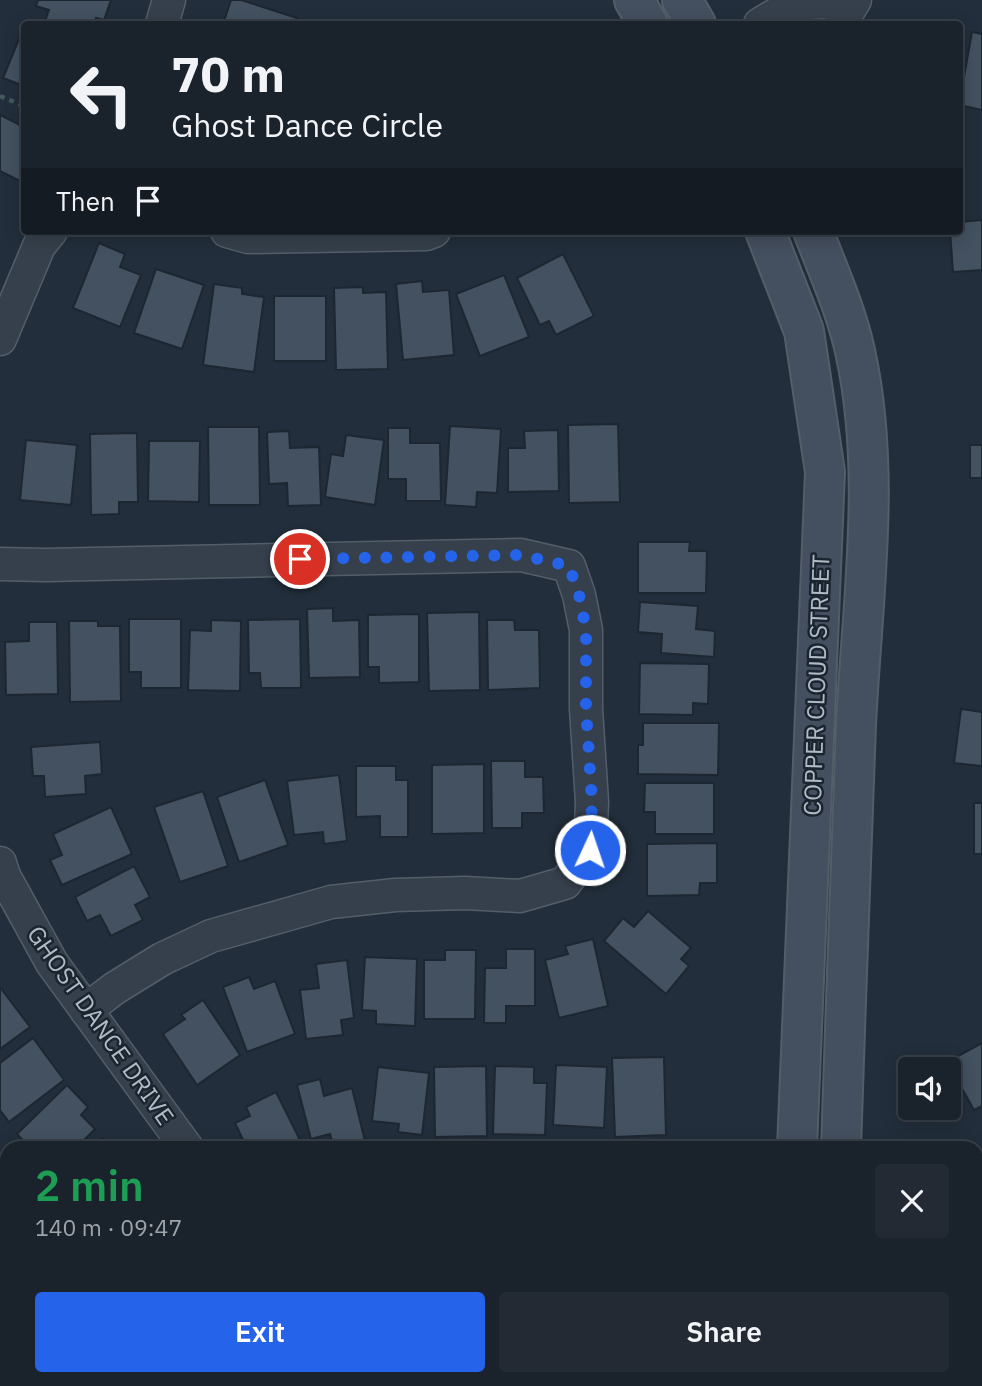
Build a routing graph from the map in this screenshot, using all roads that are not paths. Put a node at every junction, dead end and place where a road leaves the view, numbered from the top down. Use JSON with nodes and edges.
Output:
{"nodes":[{"id":1,"x":169,"y":0,"type":"edge"},
{"id":2,"x":634,"y":0,"type":"edge"},
{"id":3,"x":682,"y":0,"type":"edge"},
{"id":4,"x":855,"y":0,"type":"edge"},
{"id":5,"x":163,"y":21,"type":"edge"},
{"id":6,"x":646,"y":21,"type":"edge"},
{"id":7,"x":694,"y":21,"type":"edge"},
{"id":8,"x":766,"y":21,"type":"edge"},
{"id":9,"x":842,"y":21,"type":"edge"},
{"id":10,"x":48,"y":235,"type":"edge"},
{"id":11,"x":241,"y":235,"type":"edge"},
{"id":12,"x":367,"y":235,"type":"edge"},
{"id":13,"x":767,"y":235,"type":"edge"},
{"id":14,"x":815,"y":235,"type":"edge"},
{"id":15,"x":0,"y":338,"type":"edge"},
{"id":16,"x":0,"y":564,"type":"edge"},
{"id":17,"x":0,"y":863,"type":"edge"},
{"id":18,"x":86,"y":1010,"type":"junction"},
{"id":19,"x":182,"y":1141,"type":"edge"},
{"id":20,"x":797,"y":1141,"type":"edge"},
{"id":21,"x":841,"y":1141,"type":"edge"}],
"edges":[{"from":1,"to":5,"type":"street"},
{"from":2,"to":6,"type":"street"},
{"from":3,"to":7,"type":"street"},
{"from":4,"to":8,"type":"street"},
{"from":4,"to":9,"type":"street"},
{"from":10,"to":15,"type":"street"},
{"from":11,"to":12,"type":"street"},
{"from":13,"to":20,"type":"street","name":"COPPER CLOUD STREET"},
{"from":14,"to":21,"type":"street","name":"COPPER CLOUD STREET"},
{"from":16,"to":18,"type":"street"},
{"from":17,"to":18,"type":"street","name":"GHOST DANCE DRIVE"},
{"from":18,"to":19,"type":"street","name":"GHOST DANCE DRIVE"}]}
